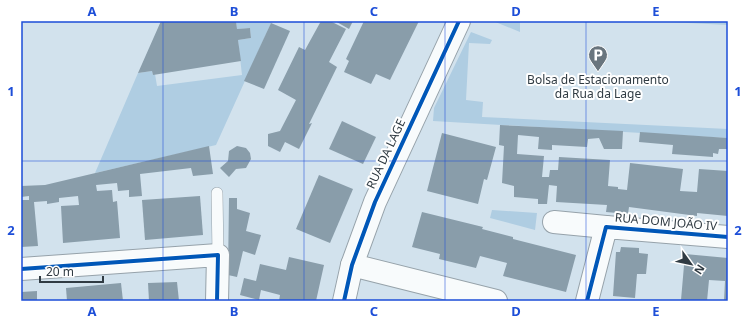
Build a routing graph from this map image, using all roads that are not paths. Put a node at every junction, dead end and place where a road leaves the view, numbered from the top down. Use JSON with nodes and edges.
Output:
{"nodes":[{"id":1,"x":459,"y":21,"type":"edge"},
{"id":2,"x":217,"y":193,"type":"dead end"},
{"id":3,"x":554,"y":222,"type":"dead end"},
{"id":4,"x":606,"y":228,"type":"junction"},
{"id":5,"x":728,"y":237,"type":"edge"},
{"id":6,"x":218,"y":255,"type":"junction"},
{"id":7,"x":352,"y":265,"type":"junction"},
{"id":8,"x":21,"y":269,"type":"edge"},
{"id":9,"x":218,"y":301,"type":"edge"},
{"id":10,"x":344,"y":301,"type":"edge"},
{"id":11,"x":496,"y":301,"type":"edge"},
{"id":12,"x":586,"y":301,"type":"edge"}],
"edges":[{"from":1,"to":7,"type":"street","name":"RUA DA LAGE"},
{"from":2,"to":6,"type":"lane"},
{"from":3,"to":4,"type":"street","name":"RUA DOM JOÃO IV"},
{"from":4,"to":5,"type":"street","name":"RUA DOM JOÃO IV"},
{"from":4,"to":12,"type":"street","name":"RUA DOM JOÃO IV"},
{"from":6,"to":8,"type":"street"},
{"from":6,"to":9,"type":"street"},
{"from":7,"to":10,"type":"street","name":"RUA DA LAGE"},
{"from":7,"to":11,"type":"street"}]}
